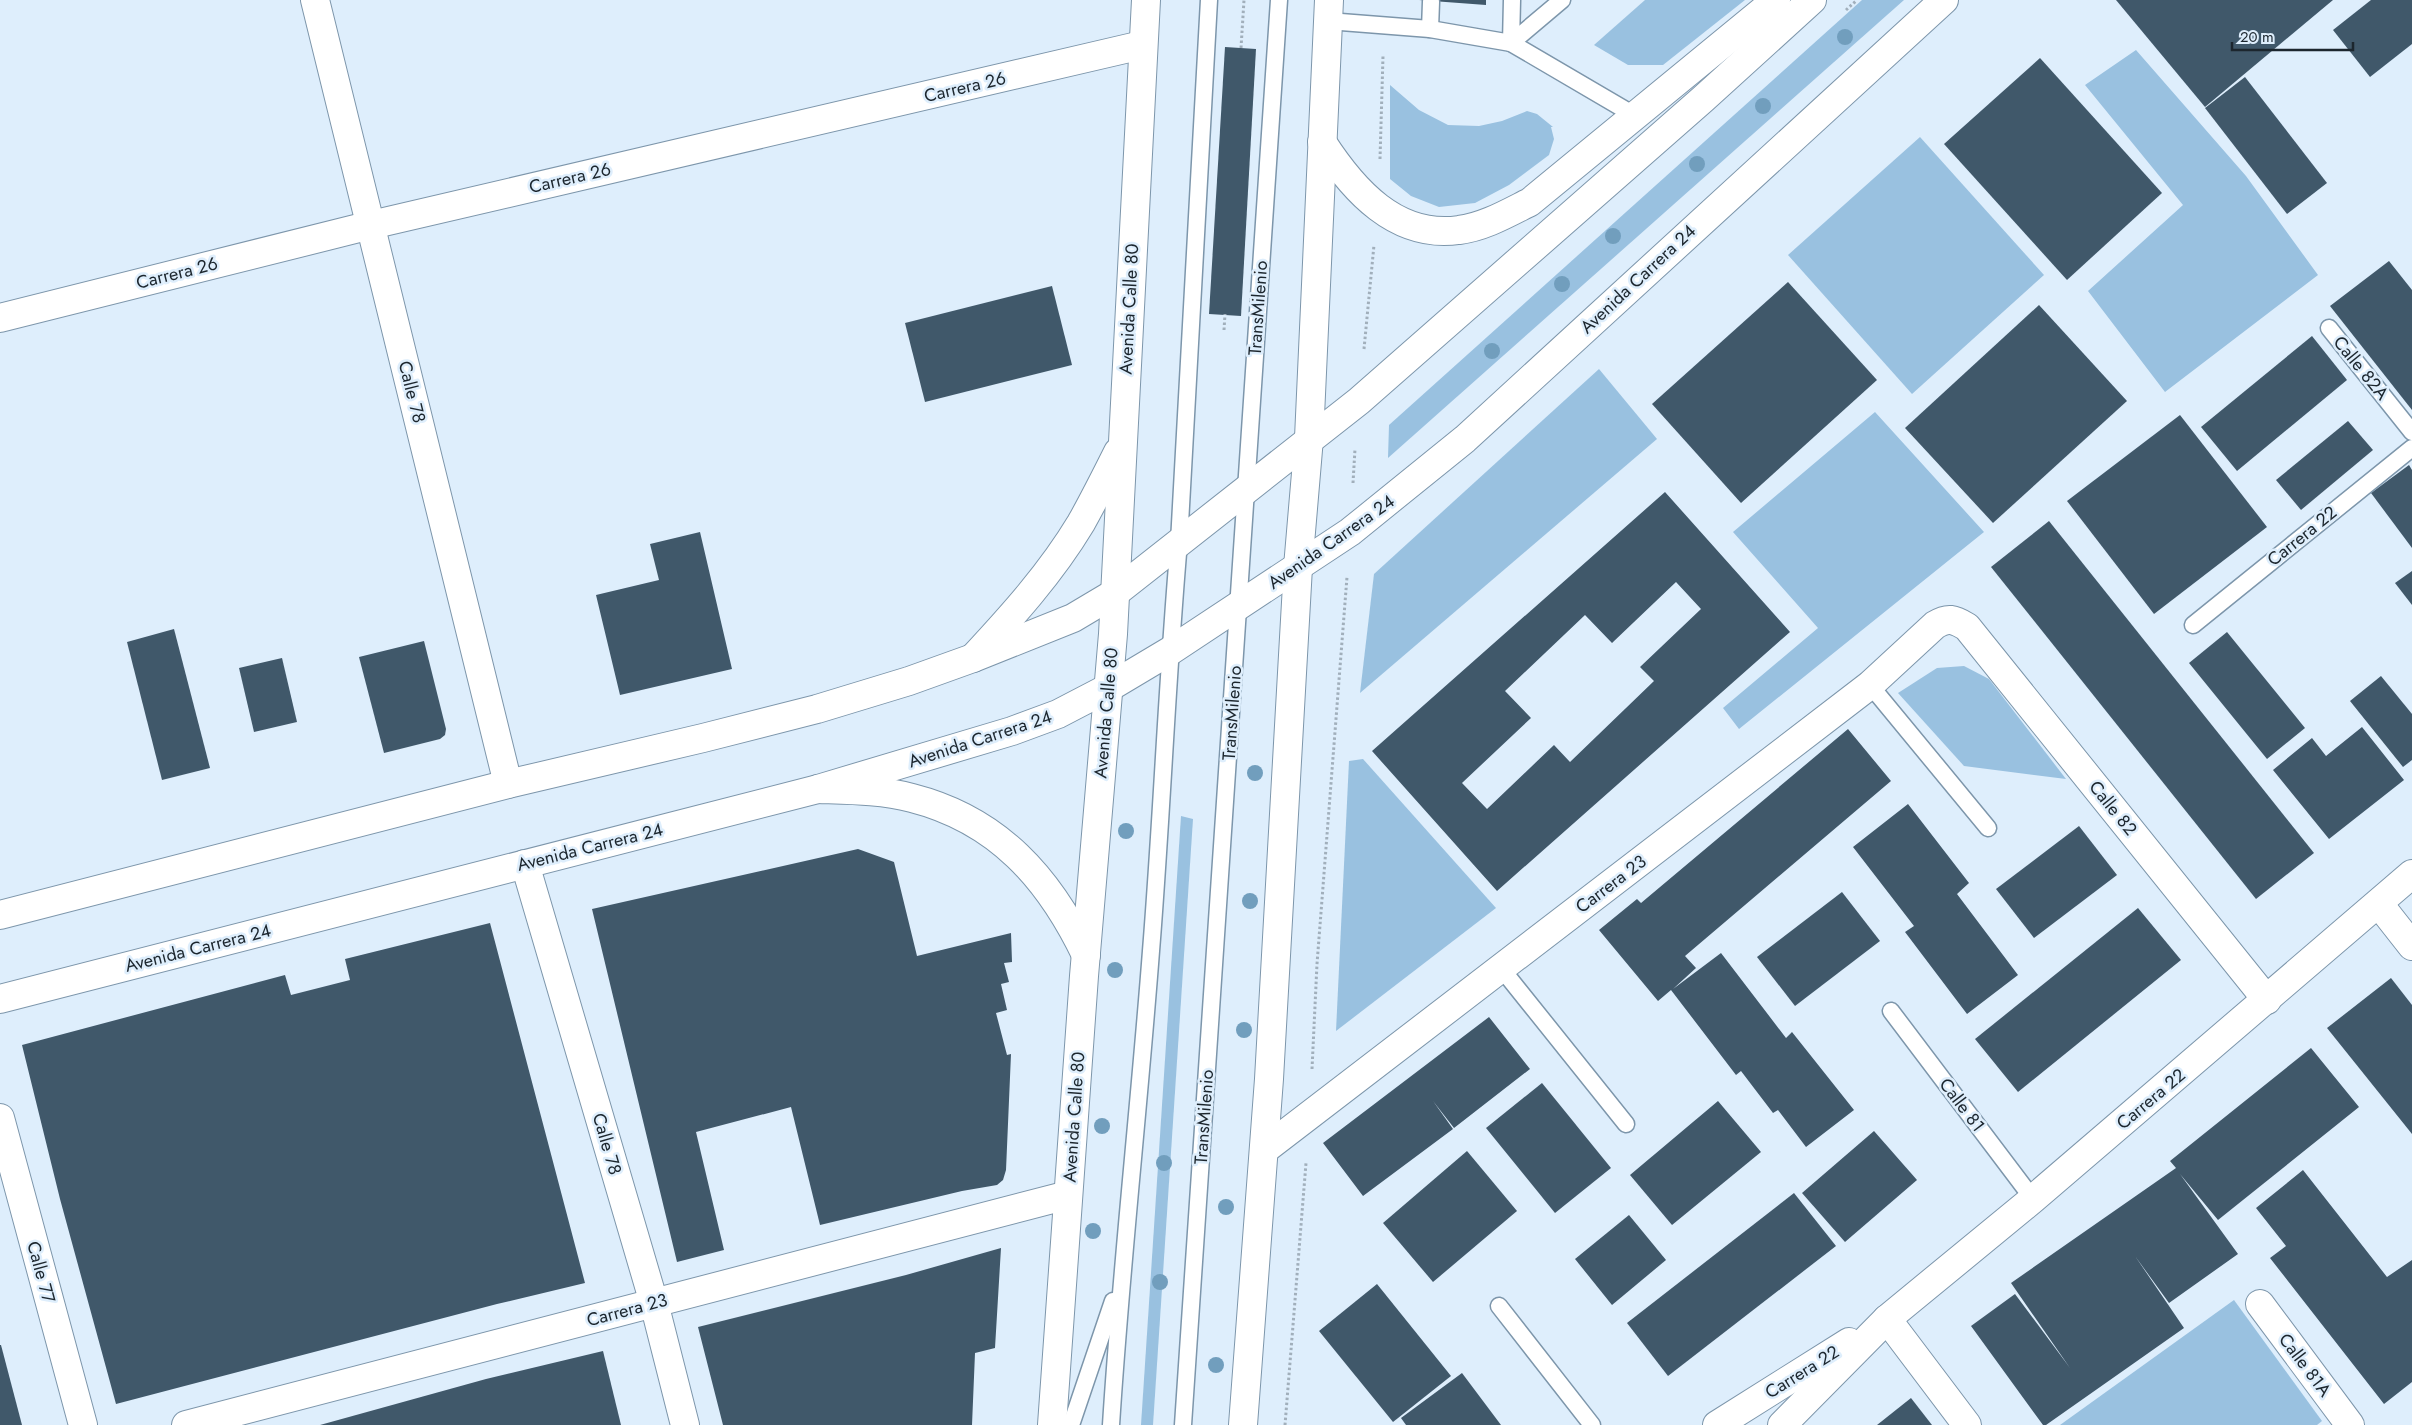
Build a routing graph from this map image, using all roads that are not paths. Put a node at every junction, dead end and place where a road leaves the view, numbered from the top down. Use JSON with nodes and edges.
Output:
{"nodes":[{"id":1,"x":314,"y":0,"type":"edge"},
{"id":2,"x":1146,"y":0,"type":"edge"},
{"id":3,"x":1209,"y":0,"type":"edge"},
{"id":4,"x":1279,"y":0,"type":"edge"},
{"id":5,"x":1512,"y":0,"type":"edge"},
{"id":6,"x":1562,"y":0,"type":"edge"},
{"id":7,"x":1776,"y":0,"type":"edge"},
{"id":8,"x":1812,"y":0,"type":"edge"},
{"id":9,"x":1944,"y":0,"type":"edge"},
{"id":10,"x":1431,"y":2,"type":"dead end"},
{"id":11,"x":1329,"y":10,"type":"edge"},
{"id":12,"x":1430,"y":29,"type":"junction"},
{"id":13,"x":1512,"y":43,"type":"junction"},
{"id":14,"x":1142,"y":45,"type":"junction"},
{"id":15,"x":1634,"y":115,"type":"junction"},
{"id":16,"x":1322,"y":142,"type":"junction"},
{"id":17,"x":371,"y":225,"type":"junction"},
{"id":18,"x":0,"y":318,"type":"edge"},
{"id":19,"x":2329,"y":328,"type":"dead end"},
{"id":20,"x":2412,"y":432,"type":"edge"},
{"id":21,"x":1309,"y":438,"type":"junction"},
{"id":22,"x":1122,"y":444,"type":"junction"},
{"id":23,"x":2412,"y":448,"type":"edge"},
{"id":24,"x":1247,"y":488,"type":"junction"},
{"id":25,"x":1179,"y":542,"type":"junction"},
{"id":26,"x":1298,"y":567,"type":"junction"},
{"id":27,"x":1115,"y":593,"type":"junction"},
{"id":28,"x":1239,"y":604,"type":"junction"},
{"id":29,"x":1956,"y":620,"type":"joint"},
{"id":30,"x":2192,"y":625,"type":"dead end"},
{"id":31,"x":1170,"y":651,"type":"junction"},
{"id":32,"x":973,"y":658,"type":"junction"},
{"id":33,"x":1870,"y":685,"type":"junction"},
{"id":34,"x":1108,"y":688,"type":"junction"},
{"id":35,"x":508,"y":784,"type":"junction"},
{"id":36,"x":818,"y":789,"type":"junction"},
{"id":37,"x":1988,"y":828,"type":"dead end"},
{"id":38,"x":524,"y":864,"type":"junction"},
{"id":39,"x":2412,"y":874,"type":"edge"},
{"id":40,"x":2379,"y":904,"type":"junction"},
{"id":41,"x":0,"y":915,"type":"edge"},
{"id":42,"x":2412,"y":946,"type":"edge"},
{"id":43,"x":1086,"y":955,"type":"junction"},
{"id":44,"x":1501,"y":968,"type":"junction"},
{"id":45,"x":0,"y":999,"type":"edge"},
{"id":46,"x":2267,"y":1000,"type":"junction"},
{"id":47,"x":1891,"y":1011,"type":"dead end"},
{"id":48,"x":0,"y":1118,"type":"edge"},
{"id":49,"x":1626,"y":1124,"type":"dead end"},
{"id":50,"x":1264,"y":1150,"type":"junction"},
{"id":51,"x":1068,"y":1195,"type":"junction"},
{"id":52,"x":2034,"y":1199,"type":"junction"},
{"id":53,"x":1120,"y":1280,"type":"junction"},
{"id":54,"x":654,"y":1303,"type":"junction"},
{"id":55,"x":2260,"y":1304,"type":"dead end"},
{"id":56,"x":1499,"y":1306,"type":"dead end"},
{"id":57,"x":1887,"y":1319,"type":"junction"},
{"id":58,"x":83,"y":1425,"type":"edge"},
{"id":59,"x":186,"y":1425,"type":"edge"},
{"id":60,"x":685,"y":1425,"type":"edge"},
{"id":61,"x":1052,"y":1425,"type":"edge"},
{"id":62,"x":1071,"y":1425,"type":"edge"},
{"id":63,"x":1111,"y":1425,"type":"edge"},
{"id":64,"x":1183,"y":1425,"type":"edge"},
{"id":65,"x":1243,"y":1425,"type":"edge"},
{"id":66,"x":1592,"y":1425,"type":"edge"},
{"id":67,"x":1717,"y":1425,"type":"edge"},
{"id":68,"x":1782,"y":1425,"type":"edge"},
{"id":69,"x":1967,"y":1425,"type":"edge"},
{"id":70,"x":2350,"y":1425,"type":"edge"}],
"edges":[{"from":1,"to":17,"type":"main road","name":"Calle 78"},
{"from":2,"to":14,"type":"main road","name":"Avenida Calle 80"},
{"from":3,"to":25,"type":"lane"},
{"from":4,"to":24,"type":"lane","name":"TransMilenio"},
{"from":5,"to":13,"type":"lane"},
{"from":6,"to":13,"type":"lane"},
{"from":7,"to":15,"type":"main road"},
{"from":8,"to":21,"type":"main road"},
{"from":9,"to":26,"type":"main road","name":"Avenida Carrera 24"},
{"from":10,"to":12,"type":"lane"},
{"from":11,"to":12,"type":"lane"},
{"from":11,"to":16,"type":"main road"},
{"from":12,"to":13,"type":"lane"},
{"from":13,"to":15,"type":"lane"},
{"from":14,"to":17,"type":"main road","name":"Carrera 26"},
{"from":14,"to":22,"type":"main road","name":"Avenida Calle 80"},
{"from":15,"to":16,"type":"main road"},
{"from":16,"to":21,"type":"main road"},
{"from":17,"to":18,"type":"main road","name":"Carrera 26"},
{"from":17,"to":35,"type":"main road","name":"Calle 78"},
{"from":19,"to":20,"type":"lane","name":"Calle 82A"},
{"from":21,"to":24,"type":"main road"},
{"from":21,"to":26,"type":"main road"},
{"from":22,"to":27,"type":"main road","name":"Avenida Calle 80"},
{"from":22,"to":32,"type":"main road"},
{"from":23,"to":30,"type":"lane","name":"Carrera 22"},
{"from":24,"to":25,"type":"main road"},
{"from":24,"to":28,"type":"lane","name":"TransMilenio"},
{"from":25,"to":27,"type":"main road"},
{"from":25,"to":31,"type":"lane"},
{"from":26,"to":28,"type":"main road","name":"Avenida Carrera 24"},
{"from":26,"to":50,"type":"main road"},
{"from":27,"to":32,"type":"main road"},
{"from":27,"to":34,"type":"main road","name":"Avenida Calle 80"},
{"from":28,"to":31,"type":"main road","name":"Avenida Carrera 24"},
{"from":28,"to":64,"type":"lane","name":"TransMilenio"},
{"from":29,"to":33,"type":"main road","name":"Carrera 23"},
{"from":29,"to":46,"type":"main road","name":"Calle 82"},
{"from":31,"to":34,"type":"main road","name":"Avenida Carrera 24"},
{"from":31,"to":53,"type":"lane"},
{"from":32,"to":35,"type":"main road"},
{"from":33,"to":37,"type":"lane"},
{"from":33,"to":44,"type":"main road","name":"Carrera 23"},
{"from":34,"to":36,"type":"main road","name":"Avenida Carrera 24"},
{"from":34,"to":43,"type":"main road","name":"Avenida Calle 80"},
{"from":35,"to":41,"type":"main road"},
{"from":36,"to":38,"type":"main road","name":"Avenida Carrera 24"},
{"from":36,"to":43,"type":"main road"},
{"from":38,"to":45,"type":"main road","name":"Avenida Carrera 24"},
{"from":38,"to":54,"type":"main road","name":"Calle 78"},
{"from":39,"to":40,"type":"main road","name":"Carrera 22"},
{"from":40,"to":42,"type":"main road"},
{"from":40,"to":46,"type":"main road","name":"Carrera 22"},
{"from":43,"to":51,"type":"main road","name":"Avenida Calle 80"},
{"from":44,"to":49,"type":"lane"},
{"from":44,"to":50,"type":"main road","name":"Carrera 23"},
{"from":46,"to":52,"type":"main road","name":"Carrera 22"},
{"from":47,"to":52,"type":"lane","name":"Calle 81"},
{"from":48,"to":58,"type":"main road","name":"Calle 77"},
{"from":50,"to":65,"type":"main road"},
{"from":51,"to":54,"type":"main road","name":"Carrera 23"},
{"from":51,"to":61,"type":"main road","name":"Avenida Calle 80"},
{"from":52,"to":57,"type":"main road","name":"Carrera 22"},
{"from":53,"to":62,"type":"lane"},
{"from":53,"to":63,"type":"lane"},
{"from":54,"to":59,"type":"main road","name":"Carrera 23"},
{"from":54,"to":60,"type":"main road","name":"Calle 78"},
{"from":55,"to":70,"type":"main road","name":"Calle 81A"},
{"from":56,"to":66,"type":"lane"},
{"from":57,"to":67,"type":"main road","name":"Carrera 22"},
{"from":57,"to":68,"type":"main road","name":"Carrera 22"},
{"from":57,"to":69,"type":"main road"}]}
